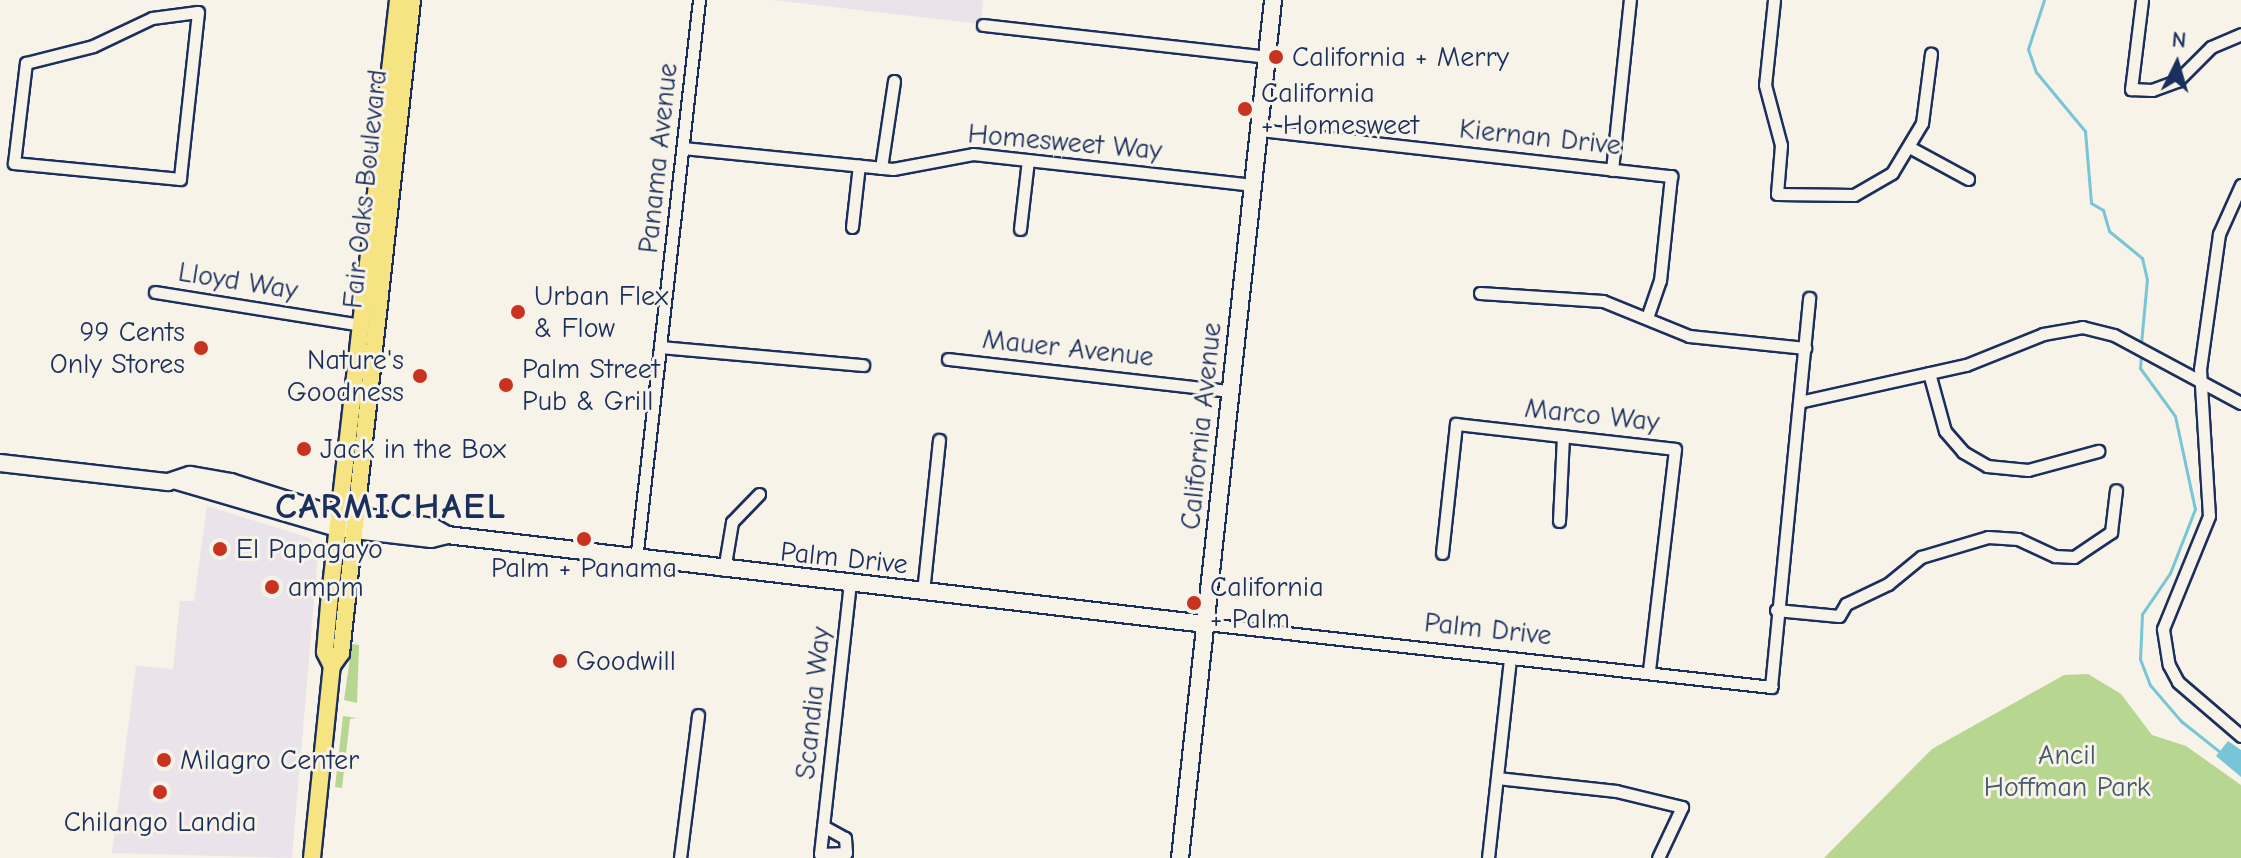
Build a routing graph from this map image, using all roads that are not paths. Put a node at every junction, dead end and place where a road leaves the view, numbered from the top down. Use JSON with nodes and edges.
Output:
{"nodes":[{"id":1,"x":398,"y":0,"type":"edge"},
{"id":2,"x":412,"y":0,"type":"edge"},
{"id":3,"x":699,"y":0,"type":"edge"},
{"id":4,"x":1273,"y":0,"type":"edge"},
{"id":5,"x":1630,"y":0,"type":"edge"},
{"id":6,"x":1774,"y":0,"type":"edge"},
{"id":7,"x":2142,"y":0,"type":"edge"},
{"id":8,"x":199,"y":6,"type":"edge"},
{"id":9,"x":983,"y":25,"type":"dead end"},
{"id":10,"x":2241,"y":34,"type":"edge"},
{"id":11,"x":1931,"y":54,"type":"dead end"},
{"id":12,"x":1267,"y":57,"type":"junction"},
{"id":13,"x":894,"y":81,"type":"dead end"},
{"id":14,"x":1259,"y":130,"type":"junction"},
{"id":15,"x":683,"y":148,"type":"junction"},
{"id":16,"x":1911,"y":148,"type":"junction"},
{"id":17,"x":1028,"y":160,"type":"junction"},
{"id":18,"x":859,"y":165,"type":"junction"},
{"id":19,"x":881,"y":168,"type":"junction"},
{"id":20,"x":1612,"y":170,"type":"junction"},
{"id":21,"x":1968,"y":179,"type":"dead end"},
{"id":22,"x":1253,"y":185,"type":"junction"},
{"id":23,"x":2241,"y":185,"type":"edge"},
{"id":24,"x":852,"y":227,"type":"dead end"},
{"id":25,"x":374,"y":228,"type":"junction"},
{"id":26,"x":1020,"y":229,"type":"dead end"},
{"id":27,"x":155,"y":292,"type":"dead end"},
{"id":28,"x":1480,"y":293,"type":"dead end"},
{"id":29,"x":1809,"y":298,"type":"dead end"},
{"id":30,"x":1647,"y":318,"type":"junction"},
{"id":31,"x":361,"y":325,"type":"junction"},
{"id":32,"x":374,"y":343,"type":"junction"},
{"id":33,"x":660,"y":347,"type":"junction"},
{"id":34,"x":1805,"y":348,"type":"junction"},
{"id":35,"x":948,"y":359,"type":"dead end"},
{"id":36,"x":863,"y":365,"type":"dead end"},
{"id":37,"x":1929,"y":373,"type":"junction"},
{"id":38,"x":2201,"y":382,"type":"junction"},
{"id":39,"x":1231,"y":391,"type":"junction"},
{"id":40,"x":1799,"y":402,"type":"junction"},
{"id":41,"x":2241,"y":403,"type":"edge"},
{"id":42,"x":1563,"y":436,"type":"junction"},
{"id":43,"x":939,"y":440,"type":"dead end"},
{"id":44,"x":2098,"y":451,"type":"dead end"},
{"id":45,"x":0,"y":463,"type":"edge"},
{"id":46,"x":2116,"y":490,"type":"dead end"},
{"id":47,"x":759,"y":494,"type":"dead end"},
{"id":48,"x":1559,"y":521,"type":"dead end"},
{"id":49,"x":346,"y":522,"type":"junction"},
{"id":50,"x":1442,"y":553,"type":"dead end"},
{"id":51,"x":636,"y":560,"type":"junction"},
{"id":52,"x":724,"y":570,"type":"junction"},
{"id":53,"x":850,"y":584,"type":"junction"},
{"id":54,"x":923,"y":592,"type":"junction"},
{"id":55,"x":1776,"y":610,"type":"junction"},
{"id":56,"x":1206,"y":624,"type":"junction"},
{"id":57,"x":1510,"y":658,"type":"junction"},
{"id":58,"x":1649,"y":672,"type":"junction"},
{"id":59,"x":698,"y":715,"type":"dead end"},
{"id":60,"x":2241,"y":736,"type":"edge"},
{"id":61,"x":1497,"y":778,"type":"junction"},
{"id":62,"x":823,"y":826,"type":"dead end"},
{"id":63,"x":312,"y":858,"type":"edge"},
{"id":64,"x":680,"y":858,"type":"edge"},
{"id":65,"x":1180,"y":858,"type":"edge"},
{"id":66,"x":1488,"y":858,"type":"edge"},
{"id":67,"x":1658,"y":858,"type":"edge"}],
"edges":[{"from":1,"to":25,"type":"main road","name":"Fair Oaks Boulevard"},
{"from":2,"to":32,"type":"main road","name":"Fair Oaks Boulevard"},
{"from":3,"to":15,"type":"street","name":"Panama Avenue"},
{"from":4,"to":12,"type":"street","name":"California Avenue"},
{"from":5,"to":20,"type":"street"},
{"from":6,"to":16,"type":"street"},
{"from":7,"to":10,"type":"street"},
{"from":8,"to":8,"type":"street"},
{"from":9,"to":12,"type":"street"},
{"from":11,"to":16,"type":"street"},
{"from":12,"to":14,"type":"street","name":"California Avenue"},
{"from":13,"to":19,"type":"street"},
{"from":14,"to":20,"type":"street","name":"Kiernan Drive"},
{"from":14,"to":22,"type":"street","name":"California Avenue"},
{"from":15,"to":18,"type":"street","name":"Homesweet Way"},
{"from":15,"to":33,"type":"street","name":"Panama Avenue"},
{"from":16,"to":21,"type":"street"},
{"from":17,"to":19,"type":"street","name":"Homesweet Way"},
{"from":17,"to":22,"type":"street","name":"Homesweet Way"},
{"from":17,"to":26,"type":"street"},
{"from":18,"to":19,"type":"street","name":"Homesweet Way"},
{"from":18,"to":24,"type":"street"},
{"from":20,"to":30,"type":"street","name":"Kiernan Drive"},
{"from":22,"to":39,"type":"street","name":"California Avenue"},
{"from":23,"to":38,"type":"street"},
{"from":25,"to":31,"type":"main road","name":"Fair Oaks Boulevard"},
{"from":25,"to":32,"type":"main road"},
{"from":27,"to":31,"type":"street","name":"Lloyd Way"},
{"from":28,"to":30,"type":"street"},
{"from":29,"to":34,"type":"street","name":"Palm Drive"},
{"from":30,"to":34,"type":"street"},
{"from":31,"to":49,"type":"main road","name":"Fair Oaks Boulevard"},
{"from":32,"to":49,"type":"main road","name":"Fair Oaks Boulevard"},
{"from":33,"to":36,"type":"street"},
{"from":33,"to":51,"type":"street","name":"Panama Avenue"},
{"from":34,"to":40,"type":"street","name":"Palm Drive"},
{"from":35,"to":39,"type":"street","name":"Mauer Avenue"},
{"from":37,"to":38,"type":"street"},
{"from":37,"to":40,"type":"street"},
{"from":37,"to":44,"type":"street"},
{"from":38,"to":41,"type":"street"},
{"from":38,"to":60,"type":"street"},
{"from":39,"to":56,"type":"street","name":"California Avenue"},
{"from":40,"to":55,"type":"street","name":"Palm Drive"},
{"from":42,"to":48,"type":"street"},
{"from":42,"to":50,"type":"street","name":"Marco Way"},
{"from":42,"to":58,"type":"street","name":"Marco Way"},
{"from":43,"to":54,"type":"street"},
{"from":45,"to":49,"type":"street","name":"Palm Drive"},
{"from":46,"to":55,"type":"street"},
{"from":47,"to":52,"type":"street"},
{"from":49,"to":51,"type":"street","name":"Palm Drive"},
{"from":49,"to":63,"type":"main road","name":"Fair Oaks Boulevard"},
{"from":51,"to":52,"type":"street","name":"Palm Drive"},
{"from":52,"to":53,"type":"street","name":"Palm Drive"},
{"from":53,"to":54,"type":"street","name":"Palm Drive"},
{"from":53,"to":62,"type":"street","name":"Scandia Way"},
{"from":54,"to":56,"type":"street","name":"Palm Drive"},
{"from":55,"to":58,"type":"street","name":"Palm Drive"},
{"from":56,"to":57,"type":"street","name":"Palm Drive"},
{"from":56,"to":65,"type":"street","name":"California Avenue"},
{"from":57,"to":58,"type":"street","name":"Palm Drive"},
{"from":57,"to":61,"type":"street"},
{"from":59,"to":64,"type":"street"},
{"from":61,"to":66,"type":"street"},
{"from":61,"to":67,"type":"street"}]}
